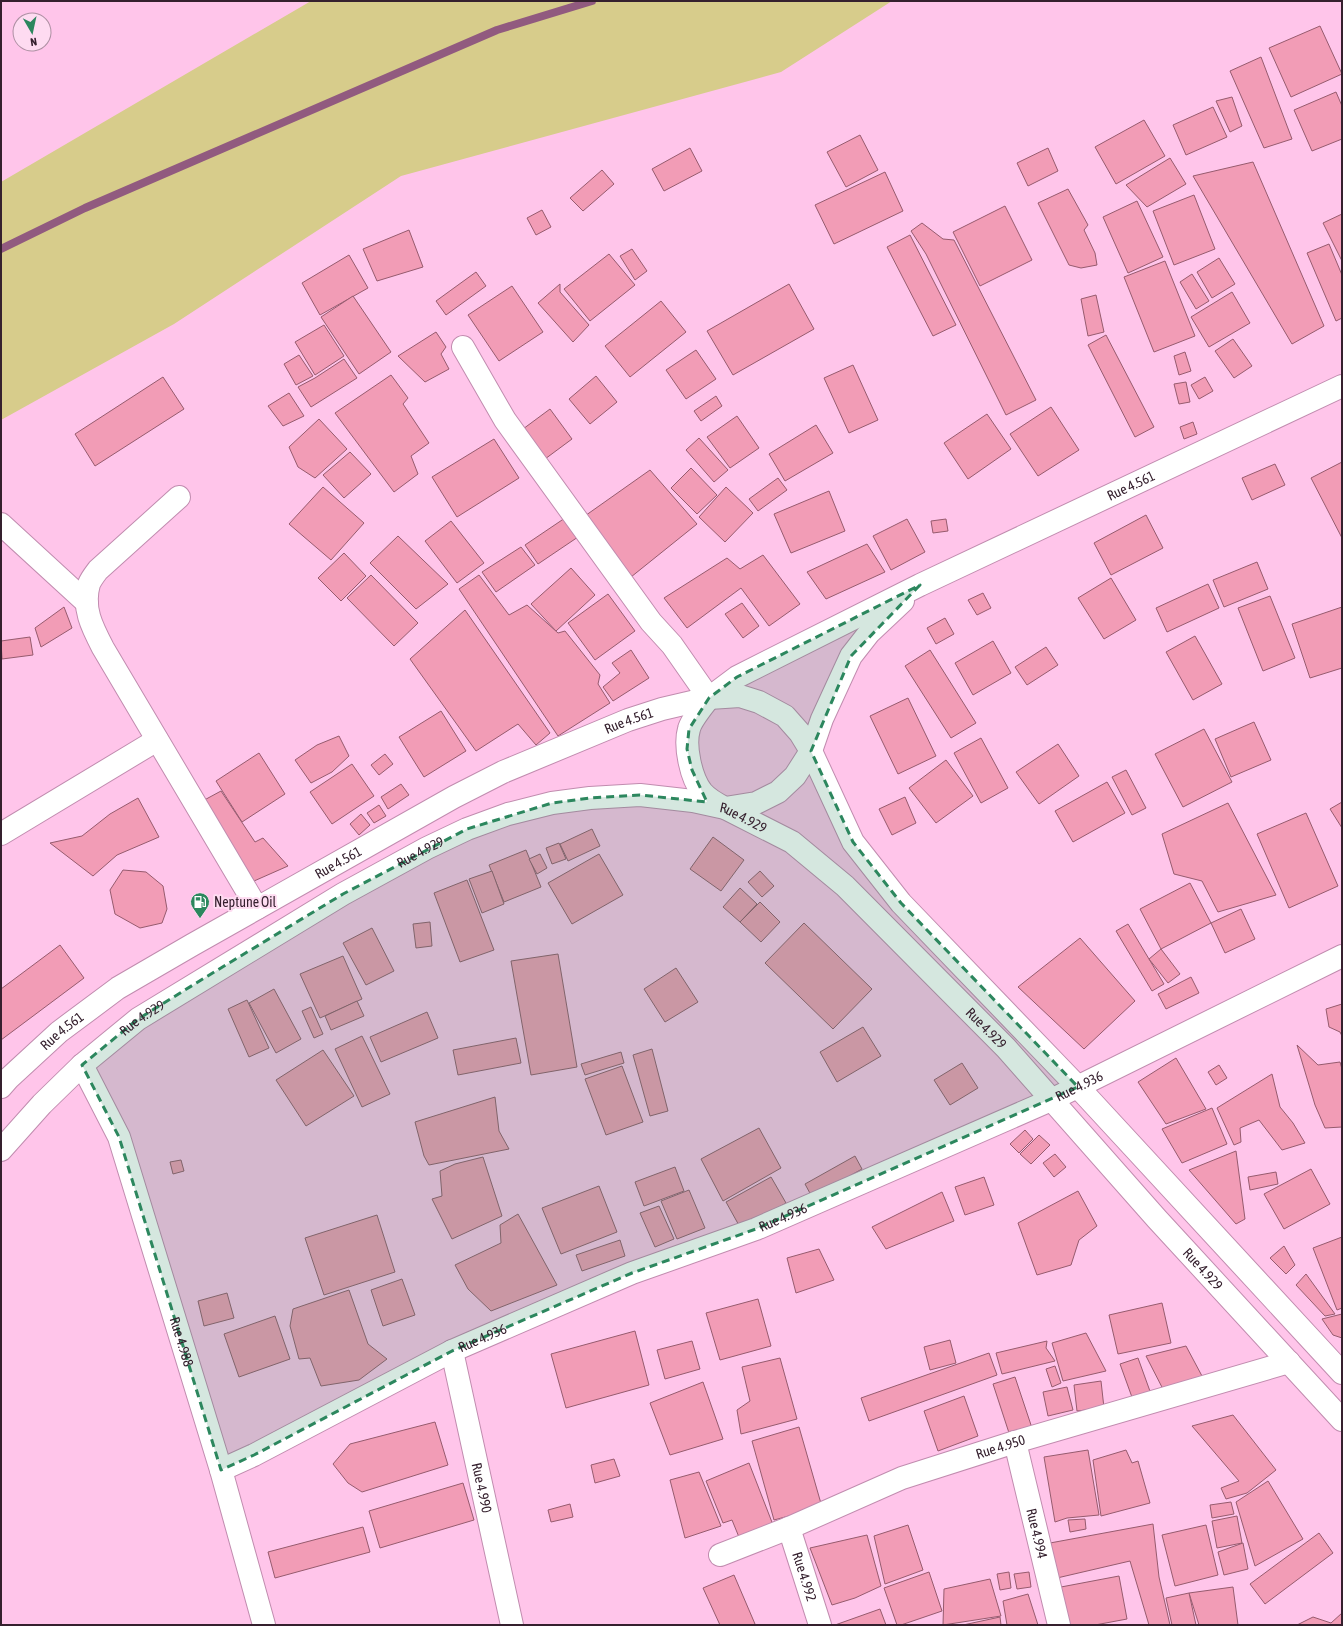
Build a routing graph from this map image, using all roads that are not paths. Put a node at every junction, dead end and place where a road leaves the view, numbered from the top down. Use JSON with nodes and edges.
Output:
{"nodes":[{"id":1,"x":463,"y":347,"type":"dead end"},
{"id":2,"x":1342,"y":386,"type":"edge"},
{"id":3,"x":180,"y":497,"type":"dead end"},
{"id":4,"x":1,"y":524,"type":"edge"},
{"id":5,"x":920,"y":585,"type":"junction"},
{"id":6,"x":87,"y":603,"type":"junction"},
{"id":7,"x":709,"y":698,"type":"junction"},
{"id":8,"x":785,"y":716,"type":"joint"},
{"id":9,"x":157,"y":740,"type":"junction"},
{"id":10,"x":811,"y":751,"type":"junction"},
{"id":11,"x":725,"y":808,"type":"junction"},
{"id":12,"x":1,"y":834,"type":"edge"},
{"id":13,"x":257,"y":908,"type":"junction"},
{"id":14,"x":1342,"y":956,"type":"edge"},
{"id":15,"x":82,"y":1065,"type":"junction"},
{"id":16,"x":1,"y":1087,"type":"edge"},
{"id":17,"x":1078,"y":1087,"type":"junction"},
{"id":18,"x":1052,"y":1100,"type":"junction"},
{"id":19,"x":1,"y":1150,"type":"edge"},
{"id":20,"x":452,"y":1351,"type":"junction"},
{"id":21,"x":1289,"y":1362,"type":"junction"},
{"id":22,"x":1342,"y":1374,"type":"edge"},
{"id":23,"x":1342,"y":1420,"type":"edge"},
{"id":24,"x":1014,"y":1442,"type":"junction"},
{"id":25,"x":220,"y":1470,"type":"junction"},
{"id":26,"x":789,"y":1528,"type":"junction"},
{"id":27,"x":720,"y":1555,"type":"dead end"},
{"id":28,"x":264,"y":1625,"type":"edge"},
{"id":29,"x":512,"y":1625,"type":"edge"},
{"id":30,"x":820,"y":1625,"type":"edge"},
{"id":31,"x":1059,"y":1625,"type":"edge"}],
"edges":[{"from":1,"to":7,"type":"main road"},
{"from":2,"to":5,"type":"main road","name":"Rue 4.561"},
{"from":3,"to":6,"type":"main road"},
{"from":4,"to":6,"type":"main road"},
{"from":5,"to":7,"type":"main road","name":"Rue 4.561"},
{"from":5,"to":10,"type":"main road","name":"Rue 4.561"},
{"from":6,"to":9,"type":"main road"},
{"from":7,"to":8,"type":"main road","name":"Rue 4.561"},
{"from":7,"to":11,"type":"main road"},
{"from":7,"to":13,"type":"main road","name":"Rue 4.561"},
{"from":8,"to":10,"type":"main road","name":"Rue 4.929"},
{"from":9,"to":12,"type":"main road"},
{"from":9,"to":13,"type":"main road"},
{"from":10,"to":11,"type":"main road"},
{"from":10,"to":17,"type":"main road","name":"Rue 4.929"},
{"from":11,"to":15,"type":"main road","name":"Rue 4.929"},
{"from":11,"to":18,"type":"main road","name":"Rue 4.929"},
{"from":13,"to":16,"type":"main road","name":"Rue 4.561"},
{"from":14,"to":17,"type":"main road","name":"Rue 4.936"},
{"from":15,"to":19,"type":"main road","name":"Rue 4.929"},
{"from":15,"to":25,"type":"main road","name":"Rue 4.988"},
{"from":17,"to":18,"type":"main road","name":"Rue 4.936"},
{"from":17,"to":22,"type":"main road","name":"Rue 4.929"},
{"from":18,"to":20,"type":"main road","name":"Rue 4.936"},
{"from":18,"to":21,"type":"main road","name":"Rue 4.929"},
{"from":20,"to":25,"type":"main road","name":"Rue 4.936"},
{"from":20,"to":29,"type":"main road","name":"Rue 4.990"},
{"from":21,"to":23,"type":"main road","name":"Rue 4.929"},
{"from":21,"to":24,"type":"main road","name":"Rue 4.950"},
{"from":24,"to":26,"type":"main road","name":"Rue 4.950"},
{"from":24,"to":31,"type":"main road","name":"Rue 4.994"},
{"from":25,"to":28,"type":"main road","name":"Rue 4.988"},
{"from":26,"to":27,"type":"main road","name":"Rue 4.950"},
{"from":26,"to":30,"type":"main road","name":"Rue 4.992"}]}
